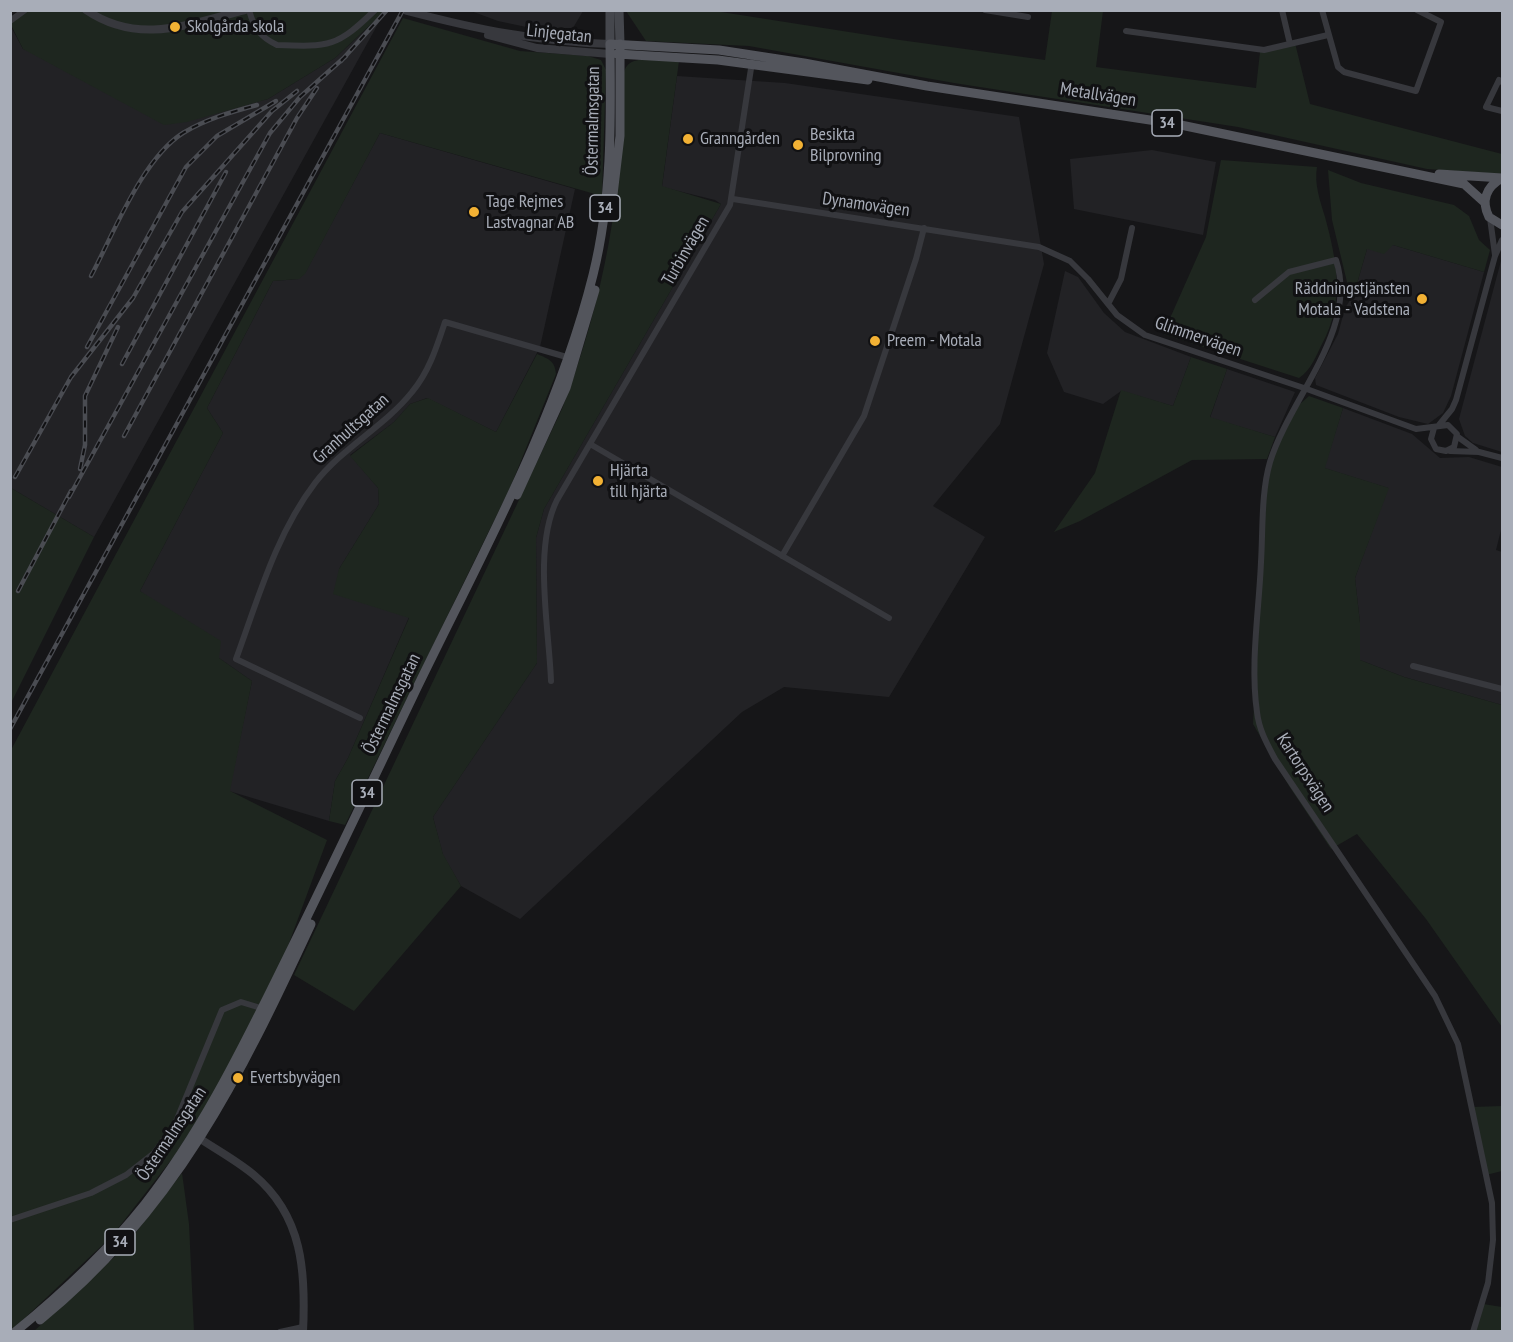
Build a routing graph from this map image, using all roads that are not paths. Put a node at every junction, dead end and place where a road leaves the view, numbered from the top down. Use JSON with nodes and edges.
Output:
{"nodes":[{"id":1,"x":25,"y":10,"type":"edge"},
{"id":2,"x":86,"y":10,"type":"edge"},
{"id":3,"x":247,"y":10,"type":"edge"},
{"id":4,"x":375,"y":10,"type":"edge"},
{"id":5,"x":610,"y":10,"type":"edge"},
{"id":6,"x":619,"y":10,"type":"edge"},
{"id":7,"x":985,"y":10,"type":"edge"},
{"id":8,"x":1282,"y":10,"type":"edge"},
{"id":9,"x":1322,"y":10,"type":"edge"},
{"id":10,"x":1417,"y":10,"type":"edge"},
{"id":11,"x":407,"y":11,"type":"edge"},
{"id":12,"x":1028,"y":16,"type":"dead end"},
{"id":13,"x":10,"y":21,"type":"edge"},
{"id":14,"x":1126,"y":31,"type":"dead end"},
{"id":15,"x":1328,"y":35,"type":"junction"},
{"id":16,"x":1290,"y":44,"type":"junction"},
{"id":17,"x":615,"y":49,"type":"junction"},
{"id":18,"x":753,"y":60,"type":"junction"},
{"id":19,"x":1503,"y":82,"type":"edge"},
{"id":20,"x":1503,"y":111,"type":"edge"},
{"id":21,"x":1404,"y":171,"type":"junction"},
{"id":22,"x":1502,"y":178,"type":"edge"},
{"id":23,"x":733,"y":199,"type":"junction"},
{"id":24,"x":1485,"y":202,"type":"junction"},
{"id":25,"x":1490,"y":217,"type":"junction"},
{"id":26,"x":1503,"y":225,"type":"edge"},
{"id":27,"x":924,"y":228,"type":"junction"},
{"id":28,"x":1132,"y":228,"type":"dead end"},
{"id":29,"x":1503,"y":240,"type":"edge"},
{"id":30,"x":1495,"y":256,"type":"junction"},
{"id":31,"x":1255,"y":300,"type":"dead end"},
{"id":32,"x":1108,"y":304,"type":"junction"},
{"id":33,"x":572,"y":358,"type":"junction"},
{"id":34,"x":1304,"y":388,"type":"junction"},
{"id":35,"x":1452,"y":409,"type":"junction"},
{"id":36,"x":1436,"y":427,"type":"junction"},
{"id":37,"x":1454,"y":428,"type":"junction"},
{"id":38,"x":1416,"y":429,"type":"junction"},
{"id":39,"x":1458,"y":437,"type":"junction"},
{"id":40,"x":1431,"y":439,"type":"junction"},
{"id":41,"x":590,"y":444,"type":"junction"},
{"id":42,"x":1449,"y":451,"type":"junction"},
{"id":43,"x":1479,"y":452,"type":"junction"},
{"id":44,"x":1503,"y":458,"type":"edge"},
{"id":45,"x":782,"y":556,"type":"junction"},
{"id":46,"x":888,"y":618,"type":"dead end"},
{"id":47,"x":1413,"y":666,"type":"dead end"},
{"id":48,"x":551,"y":681,"type":"dead end"},
{"id":49,"x":1503,"y":689,"type":"edge"},
{"id":50,"x":360,"y":718,"type":"dead end"},
{"id":51,"x":267,"y":1010,"type":"junction"},
{"id":52,"x":197,"y":1137,"type":"junction"},
{"id":53,"x":10,"y":1220,"type":"edge"},
{"id":54,"x":303,"y":1329,"type":"edge"},
{"id":55,"x":15,"y":1332,"type":"edge"},
{"id":56,"x":26,"y":1332,"type":"edge"},
{"id":57,"x":280,"y":1332,"type":"edge"},
{"id":58,"x":1473,"y":1332,"type":"edge"}],
"edges":[{"from":1,"to":13,"type":"street"},
{"from":2,"to":3,"type":"street"},
{"from":3,"to":4,"type":"street"},
{"from":5,"to":17,"type":"main road","name":"Östermalmsgatan"},
{"from":6,"to":17,"type":"main road","name":"Östermalmsgatan"},
{"from":7,"to":12,"type":"street"},
{"from":8,"to":16,"type":"street"},
{"from":9,"to":15,"type":"street"},
{"from":10,"to":15,"type":"street"},
{"from":11,"to":17,"type":"street","name":"Linjegatan"},
{"from":14,"to":16,"type":"street"},
{"from":15,"to":16,"type":"street"},
{"from":17,"to":18,"type":"main road","name":"Metallvägen","number":"34"},
{"from":17,"to":33,"type":"main road","name":"Östermalmsgatan","number":"34"},
{"from":18,"to":21,"type":"main road","name":"Metallvägen","number":"34"},
{"from":18,"to":23,"type":"street","name":"Turbinvägen"},
{"from":19,"to":20,"type":"street"},
{"from":21,"to":22,"type":"main road","name":"Metallvägen","number":"34"},
{"from":21,"to":24,"type":"main road","name":"Metallvägen","number":"34"},
{"from":22,"to":24,"type":"main road","number":"34"},
{"from":23,"to":27,"type":"street","name":"Dynamovägen"},
{"from":23,"to":41,"type":"street","name":"Turbinvägen"},
{"from":24,"to":25,"type":"main road"},
{"from":25,"to":26,"type":"main road"},
{"from":25,"to":30,"type":"street"},
{"from":27,"to":32,"type":"street","name":"Glimmervägen"},
{"from":27,"to":45,"type":"street","name":"Dynamovägen"},
{"from":28,"to":32,"type":"street"},
{"from":29,"to":30,"type":"street"},
{"from":30,"to":35,"type":"street"},
{"from":31,"to":34,"type":"street","name":"Kartorpsvägen"},
{"from":32,"to":34,"type":"street","name":"Glimmervägen"},
{"from":33,"to":50,"type":"street","name":"Granhultsgatan"},
{"from":33,"to":51,"type":"main road","name":"Östermalmsgatan","number":"34"},
{"from":34,"to":38,"type":"street","name":"Glimmervägen"},
{"from":34,"to":58,"type":"street","name":"Kartorpsvägen"},
{"from":35,"to":36,"type":"street"},
{"from":35,"to":37,"type":"street"},
{"from":36,"to":37,"type":"street","name":"Glimmervägen"},
{"from":36,"to":38,"type":"street","name":"Glimmervägen"},
{"from":36,"to":40,"type":"street"},
{"from":37,"to":39,"type":"street"},
{"from":38,"to":40,"type":"street","name":"Glimmervägen"},
{"from":39,"to":42,"type":"street"},
{"from":39,"to":43,"type":"street"},
{"from":40,"to":42,"type":"street","name":"Glimmervägen"},
{"from":41,"to":45,"type":"street"},
{"from":41,"to":48,"type":"street","name":"Turbinvägen"},
{"from":42,"to":43,"type":"street"},
{"from":43,"to":44,"type":"street"},
{"from":45,"to":46,"type":"street"},
{"from":47,"to":49,"type":"street"},
{"from":51,"to":52,"type":"main road","name":"Östermalmsgatan","number":"34"},
{"from":51,"to":53,"type":"street"},
{"from":52,"to":54,"type":"street"},
{"from":52,"to":55,"type":"main road","name":"Östermalmsgatan","number":"34"},
{"from":52,"to":56,"type":"main road","name":"Östermalmsgatan","number":"34"},
{"from":54,"to":57,"type":"street"}]}
